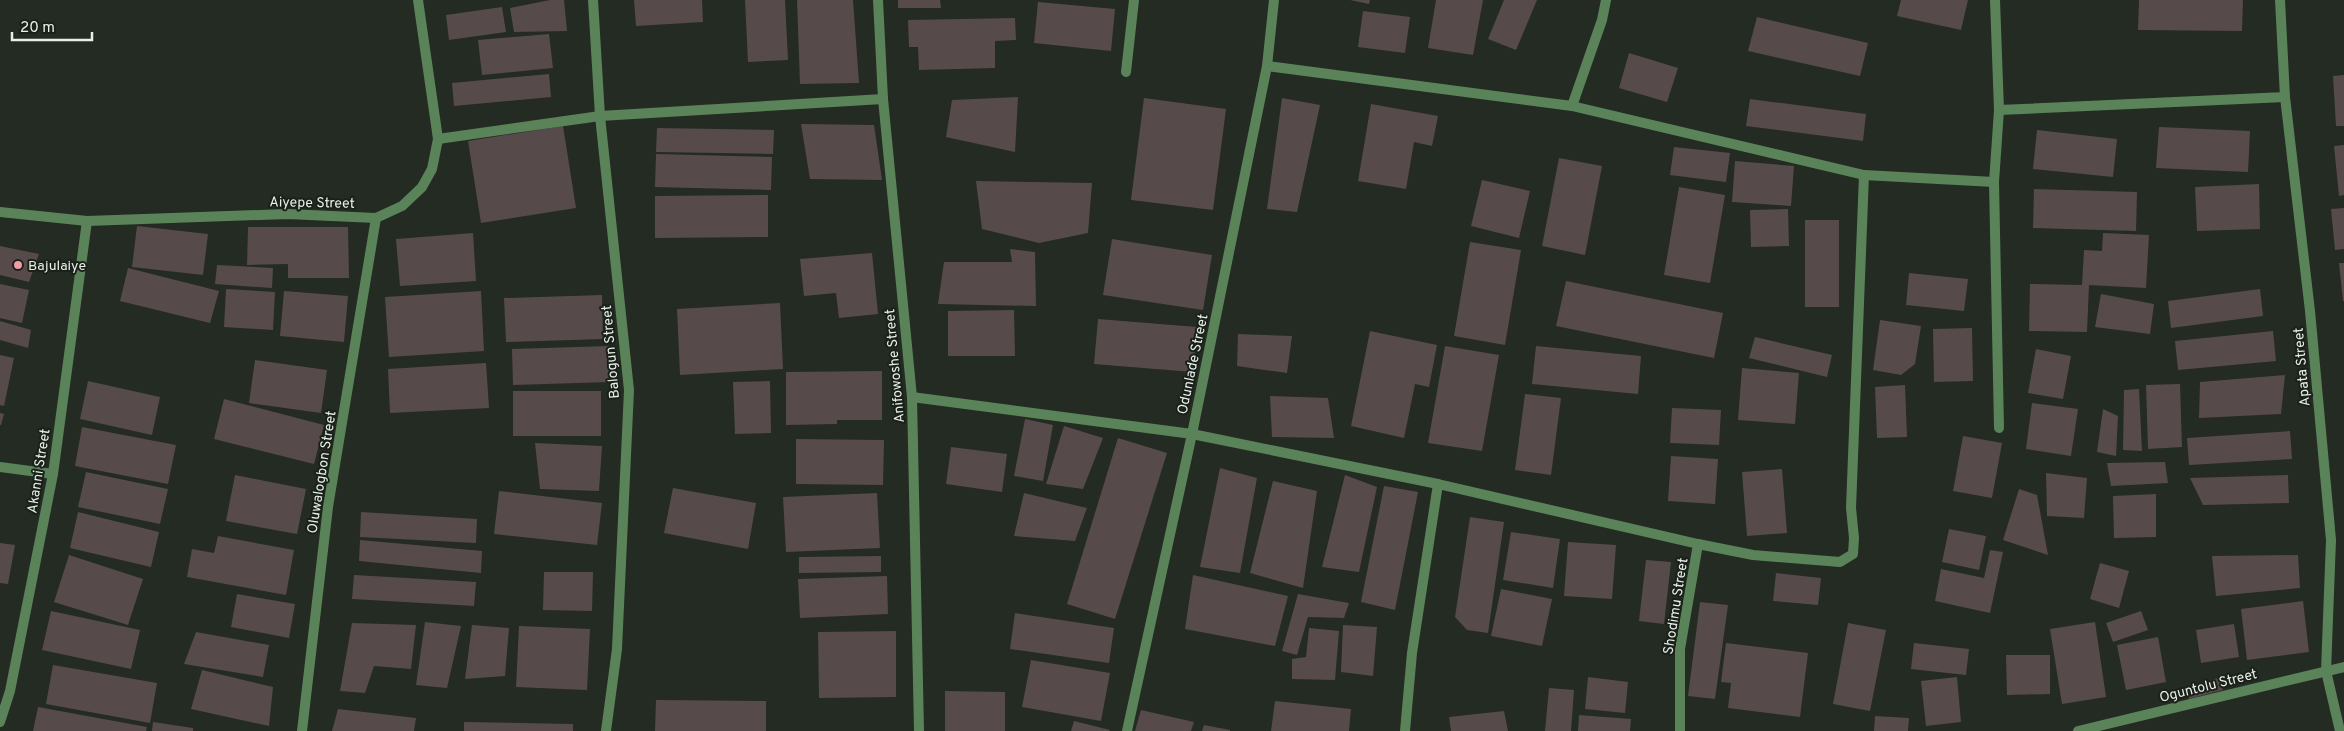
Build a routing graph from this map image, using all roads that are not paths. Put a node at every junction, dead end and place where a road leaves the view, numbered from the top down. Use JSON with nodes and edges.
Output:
{"nodes":[{"id":1,"x":418,"y":0,"type":"edge"},
{"id":2,"x":593,"y":0,"type":"edge"},
{"id":3,"x":878,"y":0,"type":"edge"},
{"id":4,"x":1134,"y":0,"type":"edge"},
{"id":5,"x":1274,"y":0,"type":"edge"},
{"id":6,"x":1606,"y":0,"type":"edge"},
{"id":7,"x":1995,"y":0,"type":"edge"},
{"id":8,"x":2280,"y":0,"type":"edge"},
{"id":9,"x":1267,"y":66,"type":"junction"},
{"id":10,"x":1126,"y":72,"type":"dead end"},
{"id":11,"x":2285,"y":97,"type":"junction"},
{"id":12,"x":883,"y":99,"type":"junction"},
{"id":13,"x":1572,"y":106,"type":"junction"},
{"id":14,"x":1999,"y":110,"type":"junction"},
{"id":15,"x":600,"y":116,"type":"junction"},
{"id":16,"x":438,"y":139,"type":"junction"},
{"id":17,"x":1864,"y":175,"type":"junction"},
{"id":18,"x":1994,"y":182,"type":"junction"},
{"id":19,"x":0,"y":212,"type":"edge"},
{"id":20,"x":376,"y":218,"type":"junction"},
{"id":21,"x":87,"y":221,"type":"junction"},
{"id":22,"x":912,"y":397,"type":"junction"},
{"id":23,"x":1999,"y":428,"type":"dead end"},
{"id":24,"x":1192,"y":434,"type":"junction"},
{"id":25,"x":0,"y":467,"type":"edge"},
{"id":26,"x":53,"y":474,"type":"junction"},
{"id":27,"x":1438,"y":484,"type":"junction"},
{"id":28,"x":1698,"y":544,"type":"junction"},
{"id":29,"x":2344,"y":666,"type":"edge"},
{"id":30,"x":2326,"y":671,"type":"junction"},
{"id":31,"x":0,"y":722,"type":"edge"},
{"id":32,"x":302,"y":731,"type":"edge"},
{"id":33,"x":606,"y":731,"type":"edge"},
{"id":34,"x":919,"y":731,"type":"edge"},
{"id":35,"x":1127,"y":731,"type":"edge"},
{"id":36,"x":1405,"y":731,"type":"edge"},
{"id":37,"x":1680,"y":731,"type":"edge"},
{"id":38,"x":2078,"y":731,"type":"edge"},
{"id":39,"x":2340,"y":731,"type":"edge"}],
"edges":[{"from":1,"to":16,"type":"street","name":"Aiyepe Street"},
{"from":2,"to":15,"type":"street","name":"Balogun Street"},
{"from":3,"to":12,"type":"street","name":"Anifowoshe Street"},
{"from":4,"to":10,"type":"street"},
{"from":5,"to":9,"type":"street","name":"Odunlade Street"},
{"from":6,"to":13,"type":"street"},
{"from":7,"to":14,"type":"street"},
{"from":8,"to":11,"type":"street","name":"Apata Street"},
{"from":9,"to":13,"type":"street"},
{"from":9,"to":24,"type":"street","name":"Odunlade Street"},
{"from":11,"to":14,"type":"street"},
{"from":11,"to":30,"type":"street","name":"Apata Street"},
{"from":12,"to":15,"type":"street"},
{"from":12,"to":22,"type":"street","name":"Anifowoshe Street"},
{"from":13,"to":17,"type":"street"},
{"from":14,"to":18,"type":"street"},
{"from":15,"to":16,"type":"street"},
{"from":15,"to":33,"type":"street","name":"Balogun Street"},
{"from":16,"to":20,"type":"street","name":"Aiyepe Street"},
{"from":17,"to":18,"type":"street"},
{"from":17,"to":28,"type":"street"},
{"from":18,"to":23,"type":"street"},
{"from":19,"to":21,"type":"street","name":"Aiyepe Street"},
{"from":20,"to":21,"type":"street","name":"Aiyepe Street"},
{"from":20,"to":32,"type":"street","name":"Oluwalogbon Street"},
{"from":21,"to":26,"type":"street","name":"Akanni Street"},
{"from":22,"to":24,"type":"street"},
{"from":22,"to":34,"type":"street","name":"Anifowoshe Street"},
{"from":24,"to":27,"type":"street"},
{"from":24,"to":35,"type":"street","name":"Odunlade Street"},
{"from":25,"to":26,"type":"street"},
{"from":26,"to":31,"type":"street","name":"Akanni Street"},
{"from":27,"to":28,"type":"street"},
{"from":27,"to":36,"type":"street"},
{"from":28,"to":37,"type":"street","name":"Shodimu Street"},
{"from":29,"to":30,"type":"street","name":"Oguntolu Street"},
{"from":30,"to":38,"type":"street","name":"Oguntolu Street"},
{"from":30,"to":39,"type":"street","name":"Apata Street"}]}
